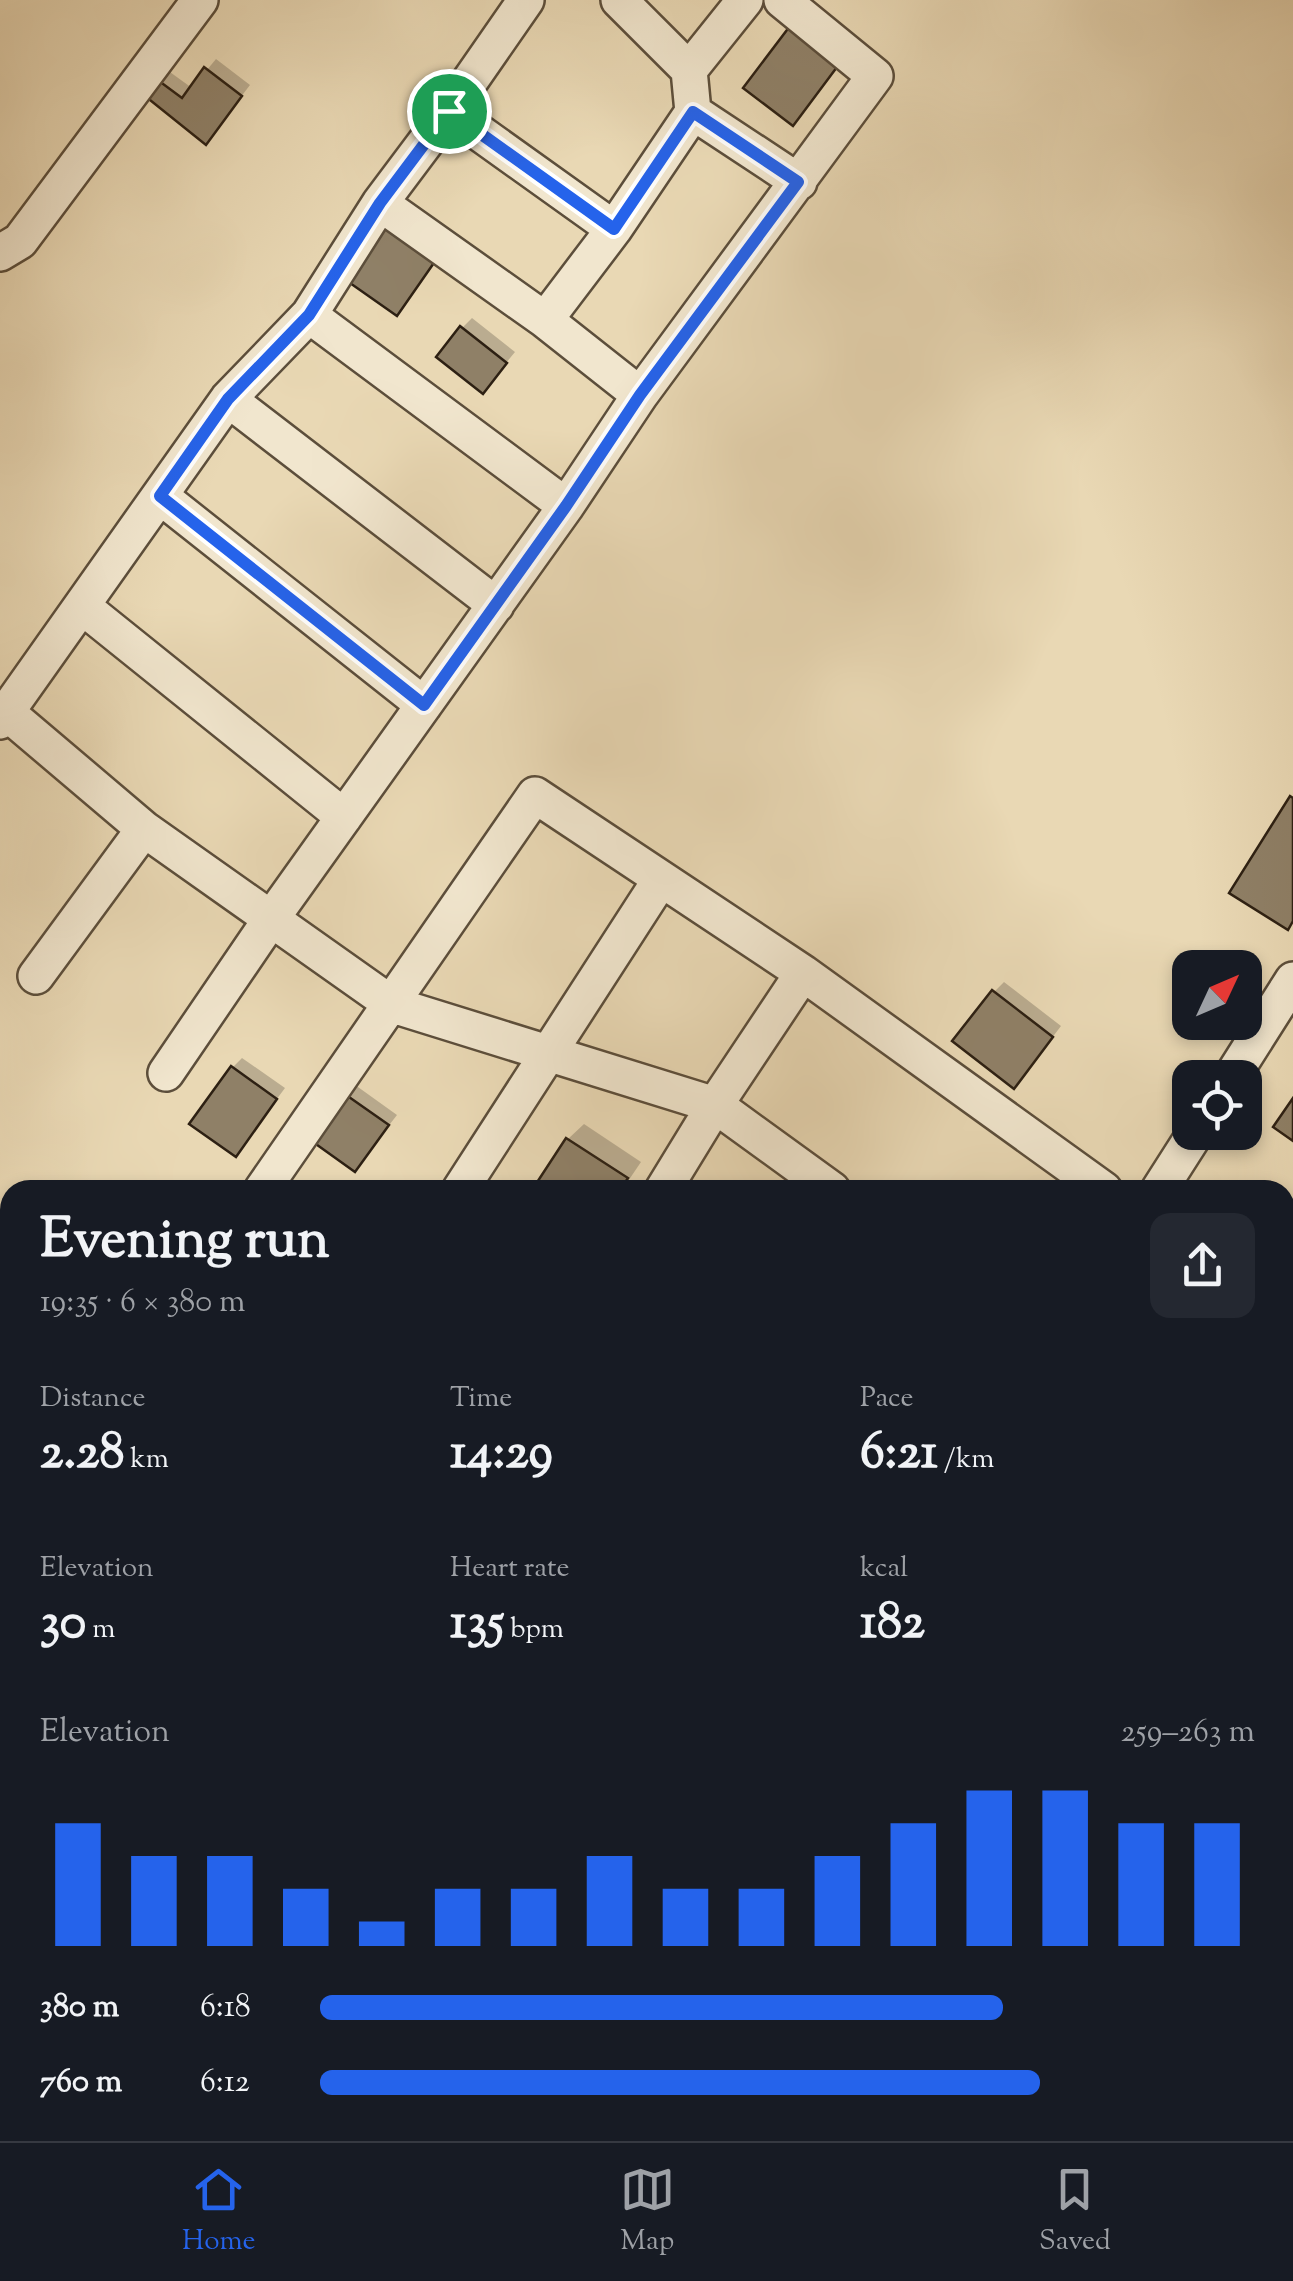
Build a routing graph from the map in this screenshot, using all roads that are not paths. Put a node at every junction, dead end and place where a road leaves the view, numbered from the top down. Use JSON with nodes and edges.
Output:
{"nodes":[{"id":1,"x":200,"y":0,"type":"edge"},
{"id":2,"x":526,"y":0,"type":"edge"},
{"id":3,"x":620,"y":0,"type":"edge"},
{"id":4,"x":745,"y":0,"type":"edge"},
{"id":5,"x":782,"y":0,"type":"edge"},
{"id":6,"x":689,"y":70,"type":"junction"},
{"id":7,"x":449,"y":111,"type":"junction"},
{"id":8,"x":693,"y":112,"type":"junction"},
{"id":9,"x":798,"y":182,"type":"junction"},
{"id":10,"x":380,"y":203,"type":"junction"},
{"id":11,"x":614,"y":229,"type":"junction"},
{"id":12,"x":0,"y":254,"type":"edge"},
{"id":13,"x":309,"y":315,"type":"junction"},
{"id":14,"x":545,"y":320,"type":"junction"},
{"id":15,"x":640,"y":395,"type":"junction"},
{"id":16,"x":228,"y":399,"type":"junction"},
{"id":17,"x":160,"y":496,"type":"junction"},
{"id":18,"x":566,"y":506,"type":"junction"},
{"id":19,"x":496,"y":605,"type":"junction"},
{"id":20,"x":84,"y":607,"type":"junction"},
{"id":21,"x":424,"y":705,"type":"junction"},
{"id":22,"x":3,"y":716,"type":"edge"},
{"id":23,"x":344,"y":817,"type":"junction"},
{"id":24,"x":144,"y":828,"type":"junction"},
{"id":25,"x":661,"y":879,"type":"junction"},
{"id":26,"x":271,"y":919,"type":"junction"},
{"id":27,"x":802,"y":973,"type":"junction"},
{"id":28,"x":36,"y":976,"type":"dead end"},
{"id":29,"x":1293,"y":980,"type":"edge"},
{"id":30,"x":393,"y":1005,"type":"junction"},
{"id":31,"x":546,"y":1053,"type":"junction"},
{"id":32,"x":1242,"y":1060,"type":"edge"},
{"id":33,"x":166,"y":1073,"type":"dead end"},
{"id":34,"x":715,"y":1105,"type":"junction"},
{"id":35,"x":1185,"y":1150,"type":"edge"},
{"id":36,"x":269,"y":1180,"type":"edge"},
{"id":37,"x":466,"y":1180,"type":"edge"},
{"id":38,"x":670,"y":1180,"type":"edge"},
{"id":39,"x":818,"y":1180,"type":"edge"},
{"id":40,"x":1090,"y":1180,"type":"edge"},
{"id":41,"x":1165,"y":1180,"type":"edge"}],
"edges":[{"from":1,"to":12,"type":"street"},
{"from":2,"to":7,"type":"street"},
{"from":3,"to":6,"type":"street"},
{"from":4,"to":6,"type":"street"},
{"from":5,"to":9,"type":"street"},
{"from":6,"to":8,"type":"street"},
{"from":7,"to":10,"type":"street"},
{"from":7,"to":11,"type":"street"},
{"from":8,"to":9,"type":"street"},
{"from":8,"to":11,"type":"street"},
{"from":9,"to":15,"type":"street"},
{"from":10,"to":13,"type":"street"},
{"from":10,"to":14,"type":"street"},
{"from":11,"to":14,"type":"street"},
{"from":13,"to":16,"type":"street"},
{"from":13,"to":18,"type":"street"},
{"from":14,"to":15,"type":"street"},
{"from":15,"to":18,"type":"street"},
{"from":16,"to":17,"type":"street"},
{"from":16,"to":19,"type":"street"},
{"from":17,"to":20,"type":"street"},
{"from":17,"to":21,"type":"street"},
{"from":18,"to":19,"type":"street"},
{"from":19,"to":21,"type":"street"},
{"from":20,"to":22,"type":"street"},
{"from":20,"to":23,"type":"street"},
{"from":21,"to":23,"type":"street"},
{"from":22,"to":24,"type":"street"},
{"from":23,"to":26,"type":"street"},
{"from":24,"to":26,"type":"street"},
{"from":24,"to":28,"type":"street"},
{"from":25,"to":27,"type":"street"},
{"from":25,"to":30,"type":"street"},
{"from":25,"to":31,"type":"street"},
{"from":26,"to":30,"type":"street"},
{"from":26,"to":33,"type":"street"},
{"from":27,"to":34,"type":"street"},
{"from":27,"to":40,"type":"street"},
{"from":29,"to":32,"type":"street"},
{"from":30,"to":31,"type":"street"},
{"from":30,"to":36,"type":"street"},
{"from":31,"to":34,"type":"street"},
{"from":31,"to":37,"type":"street"},
{"from":34,"to":38,"type":"street"},
{"from":34,"to":39,"type":"street"},
{"from":35,"to":41,"type":"street"}]}
